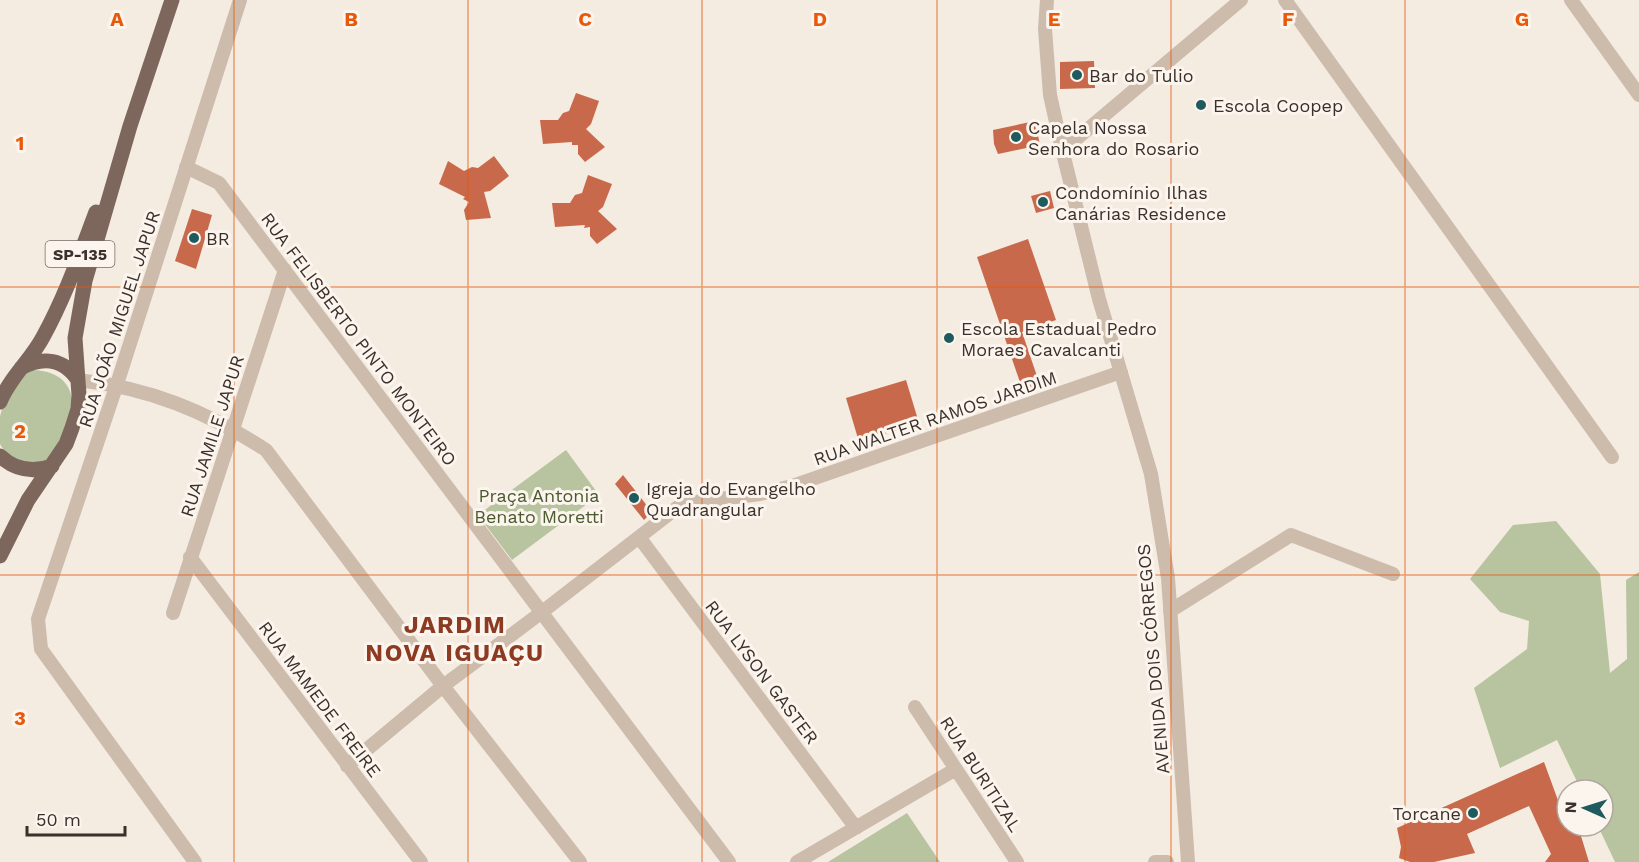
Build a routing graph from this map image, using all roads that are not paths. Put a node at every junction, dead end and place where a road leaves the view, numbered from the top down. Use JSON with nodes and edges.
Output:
{"nodes":[{"id":1,"x":172,"y":0,"type":"edge"},
{"id":2,"x":240,"y":0,"type":"edge"},
{"id":3,"x":1047,"y":0,"type":"edge"},
{"id":4,"x":1240,"y":0,"type":"edge"},
{"id":5,"x":1285,"y":0,"type":"edge"},
{"id":6,"x":1571,"y":0,"type":"edge"},
{"id":7,"x":1639,"y":95,"type":"edge"},
{"id":8,"x":130,"y":126,"type":"junction"},
{"id":9,"x":1062,"y":151,"type":"junction"},
{"id":10,"x":186,"y":167,"type":"junction"},
{"id":11,"x":285,"y":270,"type":"junction"},
{"id":12,"x":1121,"y":372,"type":"junction"},
{"id":13,"x":14,"y":374,"type":"junction"},
{"id":14,"x":78,"y":380,"type":"junction"},
{"id":15,"x":0,"y":382,"type":"edge"},
{"id":16,"x":117,"y":384,"type":"junction"},
{"id":17,"x":0,"y":402,"type":"edge"},
{"id":18,"x":234,"y":429,"type":"junction"},
{"id":19,"x":0,"y":456,"type":"edge"},
{"id":20,"x":1612,"y":457,"type":"dead end"},
{"id":21,"x":52,"y":466,"type":"junction"},
{"id":22,"x":639,"y":537,"type":"junction"},
{"id":23,"x":0,"y":556,"type":"edge"},
{"id":24,"x":190,"y":557,"type":"junction"},
{"id":25,"x":1393,"y":574,"type":"dead end"},
{"id":26,"x":1170,"y":611,"type":"junction"},
{"id":27,"x":543,"y":612,"type":"junction"},
{"id":28,"x":173,"y":613,"type":"dead end"},
{"id":29,"x":443,"y":686,"type":"junction"},
{"id":30,"x":915,"y":707,"type":"dead end"},
{"id":31,"x":347,"y":766,"type":"junction"},
{"id":32,"x":956,"y":769,"type":"junction"},
{"id":33,"x":553,"y":826,"type":"junction"},
{"id":34,"x":856,"y":828,"type":"junction"},
{"id":35,"x":195,"y":862,"type":"edge"},
{"id":36,"x":421,"y":862,"type":"edge"},
{"id":37,"x":567,"y":862,"type":"edge"},
{"id":38,"x":580,"y":862,"type":"edge"},
{"id":39,"x":729,"y":862,"type":"edge"},
{"id":40,"x":796,"y":862,"type":"edge"},
{"id":41,"x":1017,"y":862,"type":"edge"},
{"id":42,"x":1155,"y":862,"type":"edge"},
{"id":43,"x":1167,"y":862,"type":"edge"},
{"id":44,"x":1188,"y":862,"type":"edge"}],
"edges":[{"from":1,"to":8,"type":"main road","number":"SP-135"},
{"from":2,"to":10,"type":"street","name":"RUA JOÃO MIGUEL JAPUR"},
{"from":3,"to":9,"type":"street","name":"AVENIDA DOIS CÓRREGOS"},
{"from":4,"to":9,"type":"street"},
{"from":5,"to":20,"type":"street"},
{"from":6,"to":7,"type":"street"},
{"from":8,"to":13,"type":"main road","number":"SP-135"},
{"from":8,"to":14,"type":"main road","number":"SP-135"},
{"from":9,"to":12,"type":"street","name":"AVENIDA DOIS CÓRREGOS"},
{"from":10,"to":11,"type":"street","name":"RUA FELISBERTO PINTO MONTEIRO"},
{"from":10,"to":16,"type":"street","name":"RUA JOÃO MIGUEL JAPUR"},
{"from":11,"to":18,"type":"street","name":"RUA JAMILE JAPUR"},
{"from":11,"to":27,"type":"street","name":"RUA FELISBERTO PINTO MONTEIRO"},
{"from":12,"to":22,"type":"street","name":"RUA WALTER RAMOS JARDIM"},
{"from":12,"to":26,"type":"street","name":"AVENIDA DOIS CÓRREGOS"},
{"from":13,"to":14,"type":"main road"},
{"from":13,"to":15,"type":"street"},
{"from":13,"to":17,"type":"main road","number":"SP-135"},
{"from":14,"to":16,"type":"street"},
{"from":14,"to":21,"type":"main road","number":"SP-135"},
{"from":16,"to":18,"type":"street"},
{"from":16,"to":35,"type":"street","name":"RUA JOÃO MIGUEL JAPUR"},
{"from":18,"to":24,"type":"street","name":"RUA JAMILE JAPUR"},
{"from":18,"to":29,"type":"street"},
{"from":19,"to":21,"type":"main road"},
{"from":21,"to":23,"type":"main road","number":"SP-135"},
{"from":22,"to":27,"type":"street","name":"RUA WALTER RAMOS JARDIM"},
{"from":22,"to":34,"type":"street","name":"RUA LYSON GASTER"},
{"from":24,"to":28,"type":"street","name":"RUA JAMILE JAPUR"},
{"from":24,"to":31,"type":"street","name":"RUA MAMEDE FREIRE"},
{"from":25,"to":26,"type":"street"},
{"from":26,"to":44,"type":"street","name":"AVENIDA DOIS CÓRREGOS"},
{"from":27,"to":29,"type":"street","name":"RUA WALTER RAMOS JARDIM"},
{"from":27,"to":39,"type":"street","name":"RUA FELISBERTO PINTO MONTEIRO"},
{"from":29,"to":31,"type":"street","name":"RUA WALTER RAMOS JARDIM"},
{"from":29,"to":33,"type":"street"},
{"from":30,"to":32,"type":"street","name":"RUA BURITIZAL"},
{"from":31,"to":36,"type":"street","name":"RUA MAMEDE FREIRE"},
{"from":32,"to":34,"type":"street"},
{"from":32,"to":41,"type":"street","name":"RUA BURITIZAL"},
{"from":33,"to":37,"type":"street"},
{"from":33,"to":38,"type":"street"},
{"from":34,"to":40,"type":"street"},
{"from":42,"to":43,"type":"street"}]}
